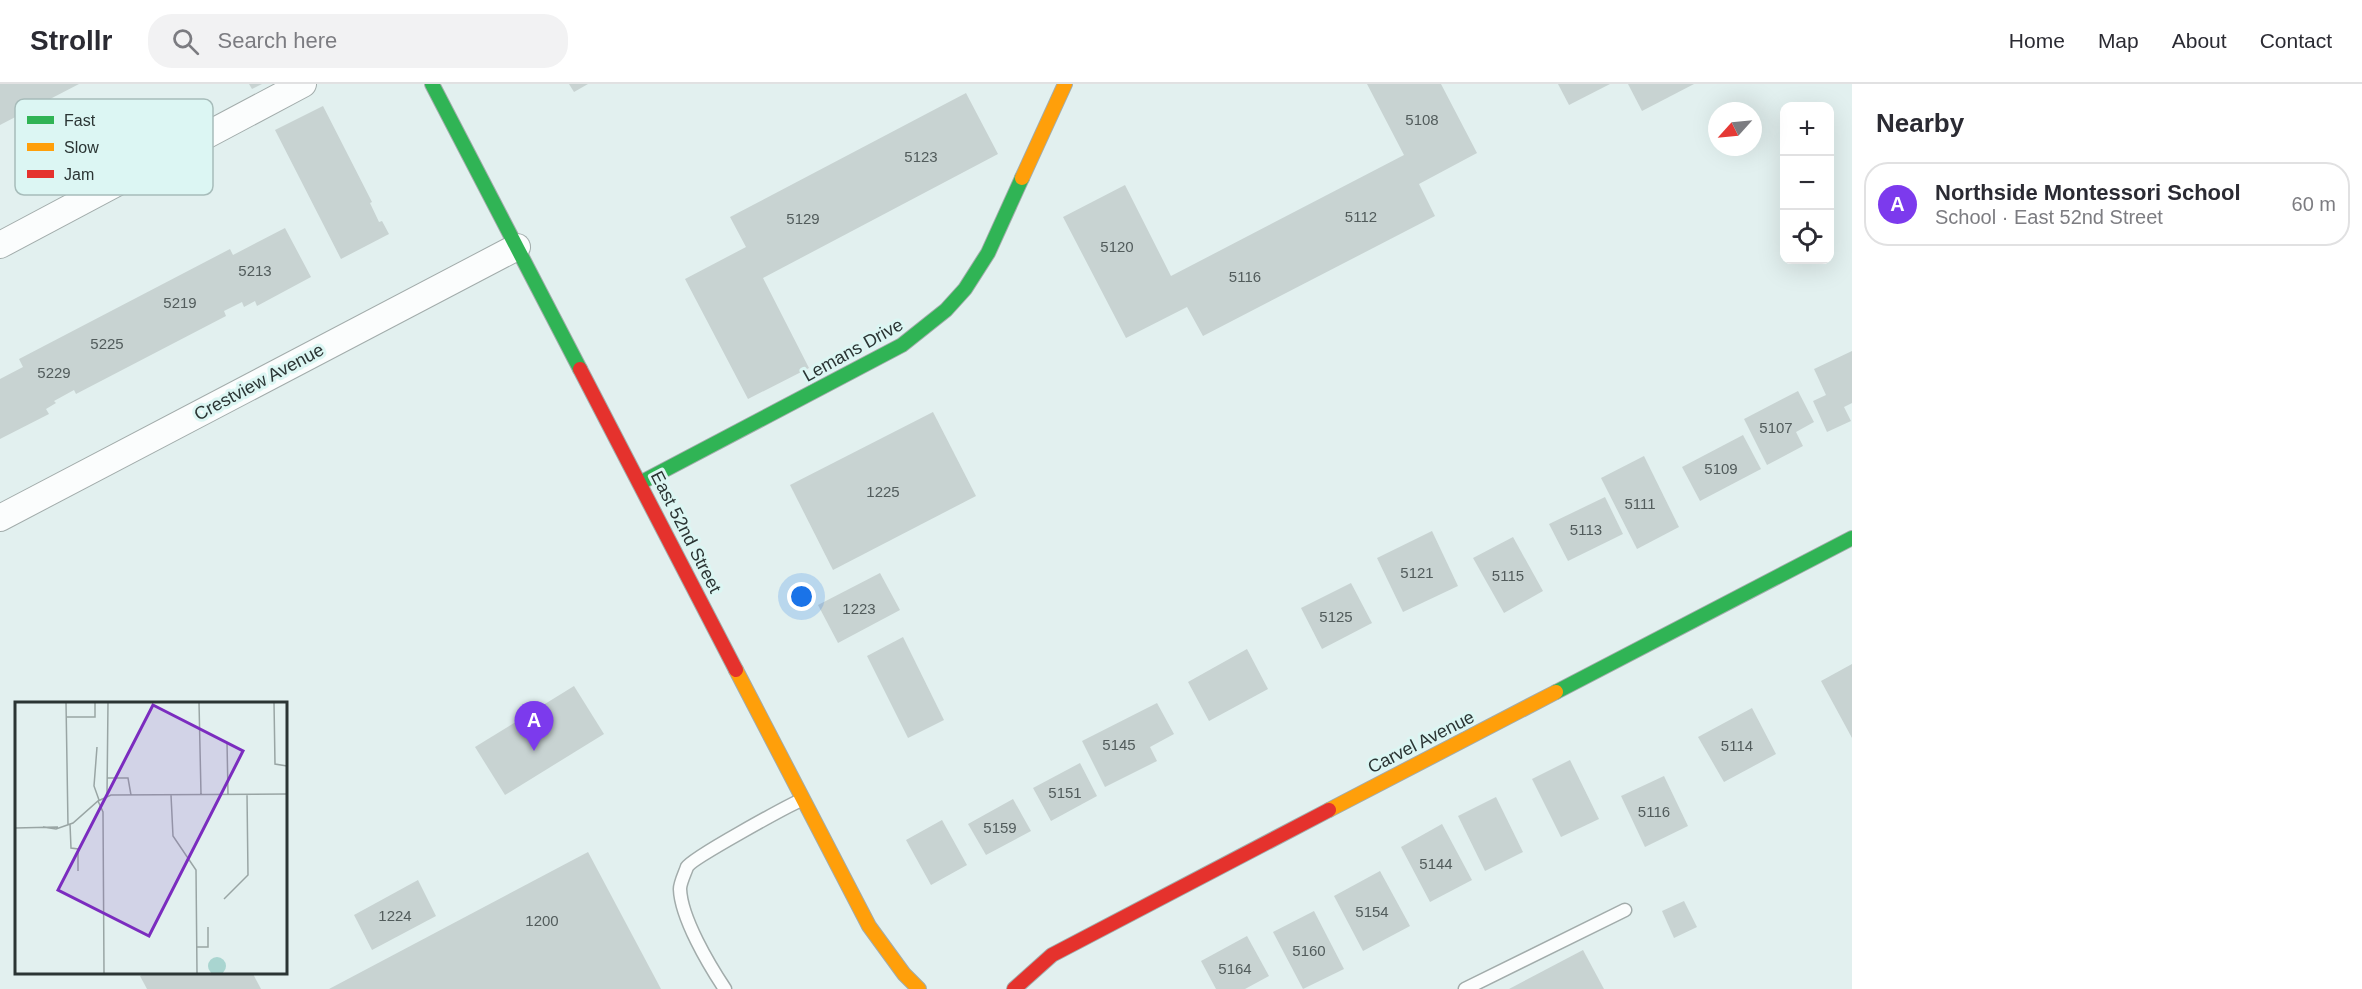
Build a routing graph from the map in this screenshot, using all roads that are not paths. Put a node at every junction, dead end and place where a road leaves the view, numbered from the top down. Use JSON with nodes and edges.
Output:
{"nodes":[{"id":1,"x":303,"y":84,"type":"edge"},
{"id":2,"x":432,"y":84,"type":"edge"},
{"id":3,"x":1065,"y":84,"type":"edge"},
{"id":4,"x":213,"y":132,"type":"edge"},
{"id":5,"x":94,"y":195,"type":"edge"},
{"id":6,"x":0,"y":245,"type":"edge"},
{"id":7,"x":517,"y":247,"type":"junction"},
{"id":8,"x":640,"y":483,"type":"junction"},
{"id":9,"x":0,"y":518,"type":"edge"},
{"id":10,"x":1852,"y":538,"type":"edge"},
{"id":11,"x":802,"y":799,"type":"junction"},
{"id":12,"x":1625,"y":910,"type":"dead end"},
{"id":13,"x":915,"y":985,"type":"edge"},
{"id":14,"x":725,"y":989,"type":"edge"},
{"id":15,"x":895,"y":989,"type":"edge"},
{"id":16,"x":1014,"y":989,"type":"edge"},
{"id":17,"x":1465,"y":989,"type":"edge"}],
"edges":[{"from":1,"to":4,"type":"street"},
{"from":2,"to":7,"type":"street","name":"East 52nd Street"},
{"from":3,"to":8,"type":"street","name":"Lemans Drive"},
{"from":5,"to":6,"type":"street"},
{"from":7,"to":8,"type":"street","name":"East 52nd Street"},
{"from":7,"to":9,"type":"street","name":"Crestview Avenue"},
{"from":8,"to":11,"type":"street","name":"East 52nd Street"},
{"from":10,"to":16,"type":"street","name":"Carvel Avenue"},
{"from":11,"to":13,"type":"street","name":"East 52nd Street"},
{"from":11,"to":14,"type":"lane"},
{"from":12,"to":17,"type":"lane"},
{"from":13,"to":15,"type":"lane"}]}
